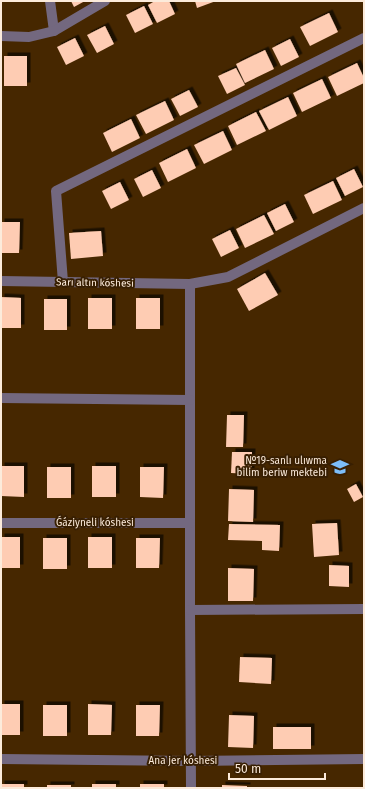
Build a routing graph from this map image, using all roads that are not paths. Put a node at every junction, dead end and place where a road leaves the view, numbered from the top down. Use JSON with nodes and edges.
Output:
{"nodes":[{"id":1,"x":50,"y":1,"type":"edge"},
{"id":2,"x":105,"y":1,"type":"edge"},
{"id":3,"x":54,"y":30,"type":"junction"},
{"id":4,"x":1,"y":36,"type":"edge"},
{"id":5,"x":364,"y":38,"type":"edge"},
{"id":6,"x":364,"y":208,"type":"edge"},
{"id":7,"x":1,"y":281,"type":"edge"},
{"id":8,"x":63,"y":282,"type":"junction"},
{"id":9,"x":190,"y":284,"type":"junction"},
{"id":10,"x":1,"y":398,"type":"edge"},
{"id":11,"x":190,"y":400,"type":"junction"},
{"id":12,"x":1,"y":523,"type":"edge"},
{"id":13,"x":190,"y":523,"type":"junction"},
{"id":14,"x":364,"y":609,"type":"edge"},
{"id":15,"x":190,"y":610,"type":"junction"},
{"id":16,"x":1,"y":759,"type":"edge"},
{"id":17,"x":364,"y":759,"type":"edge"},
{"id":18,"x":191,"y":761,"type":"junction"},
{"id":19,"x":191,"y":788,"type":"edge"}],
"edges":[{"from":1,"to":3,"type":"street"},
{"from":2,"to":3,"type":"street"},
{"from":3,"to":4,"type":"street"},
{"from":5,"to":8,"type":"street"},
{"from":6,"to":9,"type":"street","name":"Sarı altın kóshesi"},
{"from":7,"to":8,"type":"street","name":"Sarı altın kóshesi"},
{"from":8,"to":9,"type":"street","name":"Sarı altın kóshesi"},
{"from":9,"to":11,"type":"street"},
{"from":10,"to":11,"type":"street"},
{"from":11,"to":13,"type":"street"},
{"from":12,"to":13,"type":"street","name":"Ǵáziyneli kóshesi"},
{"from":13,"to":15,"type":"street"},
{"from":14,"to":15,"type":"street"},
{"from":15,"to":18,"type":"street"},
{"from":16,"to":18,"type":"street","name":"Ana jer kóshesi"},
{"from":17,"to":18,"type":"street","name":"Ana jer kóshesi"},
{"from":18,"to":19,"type":"street"}]}
